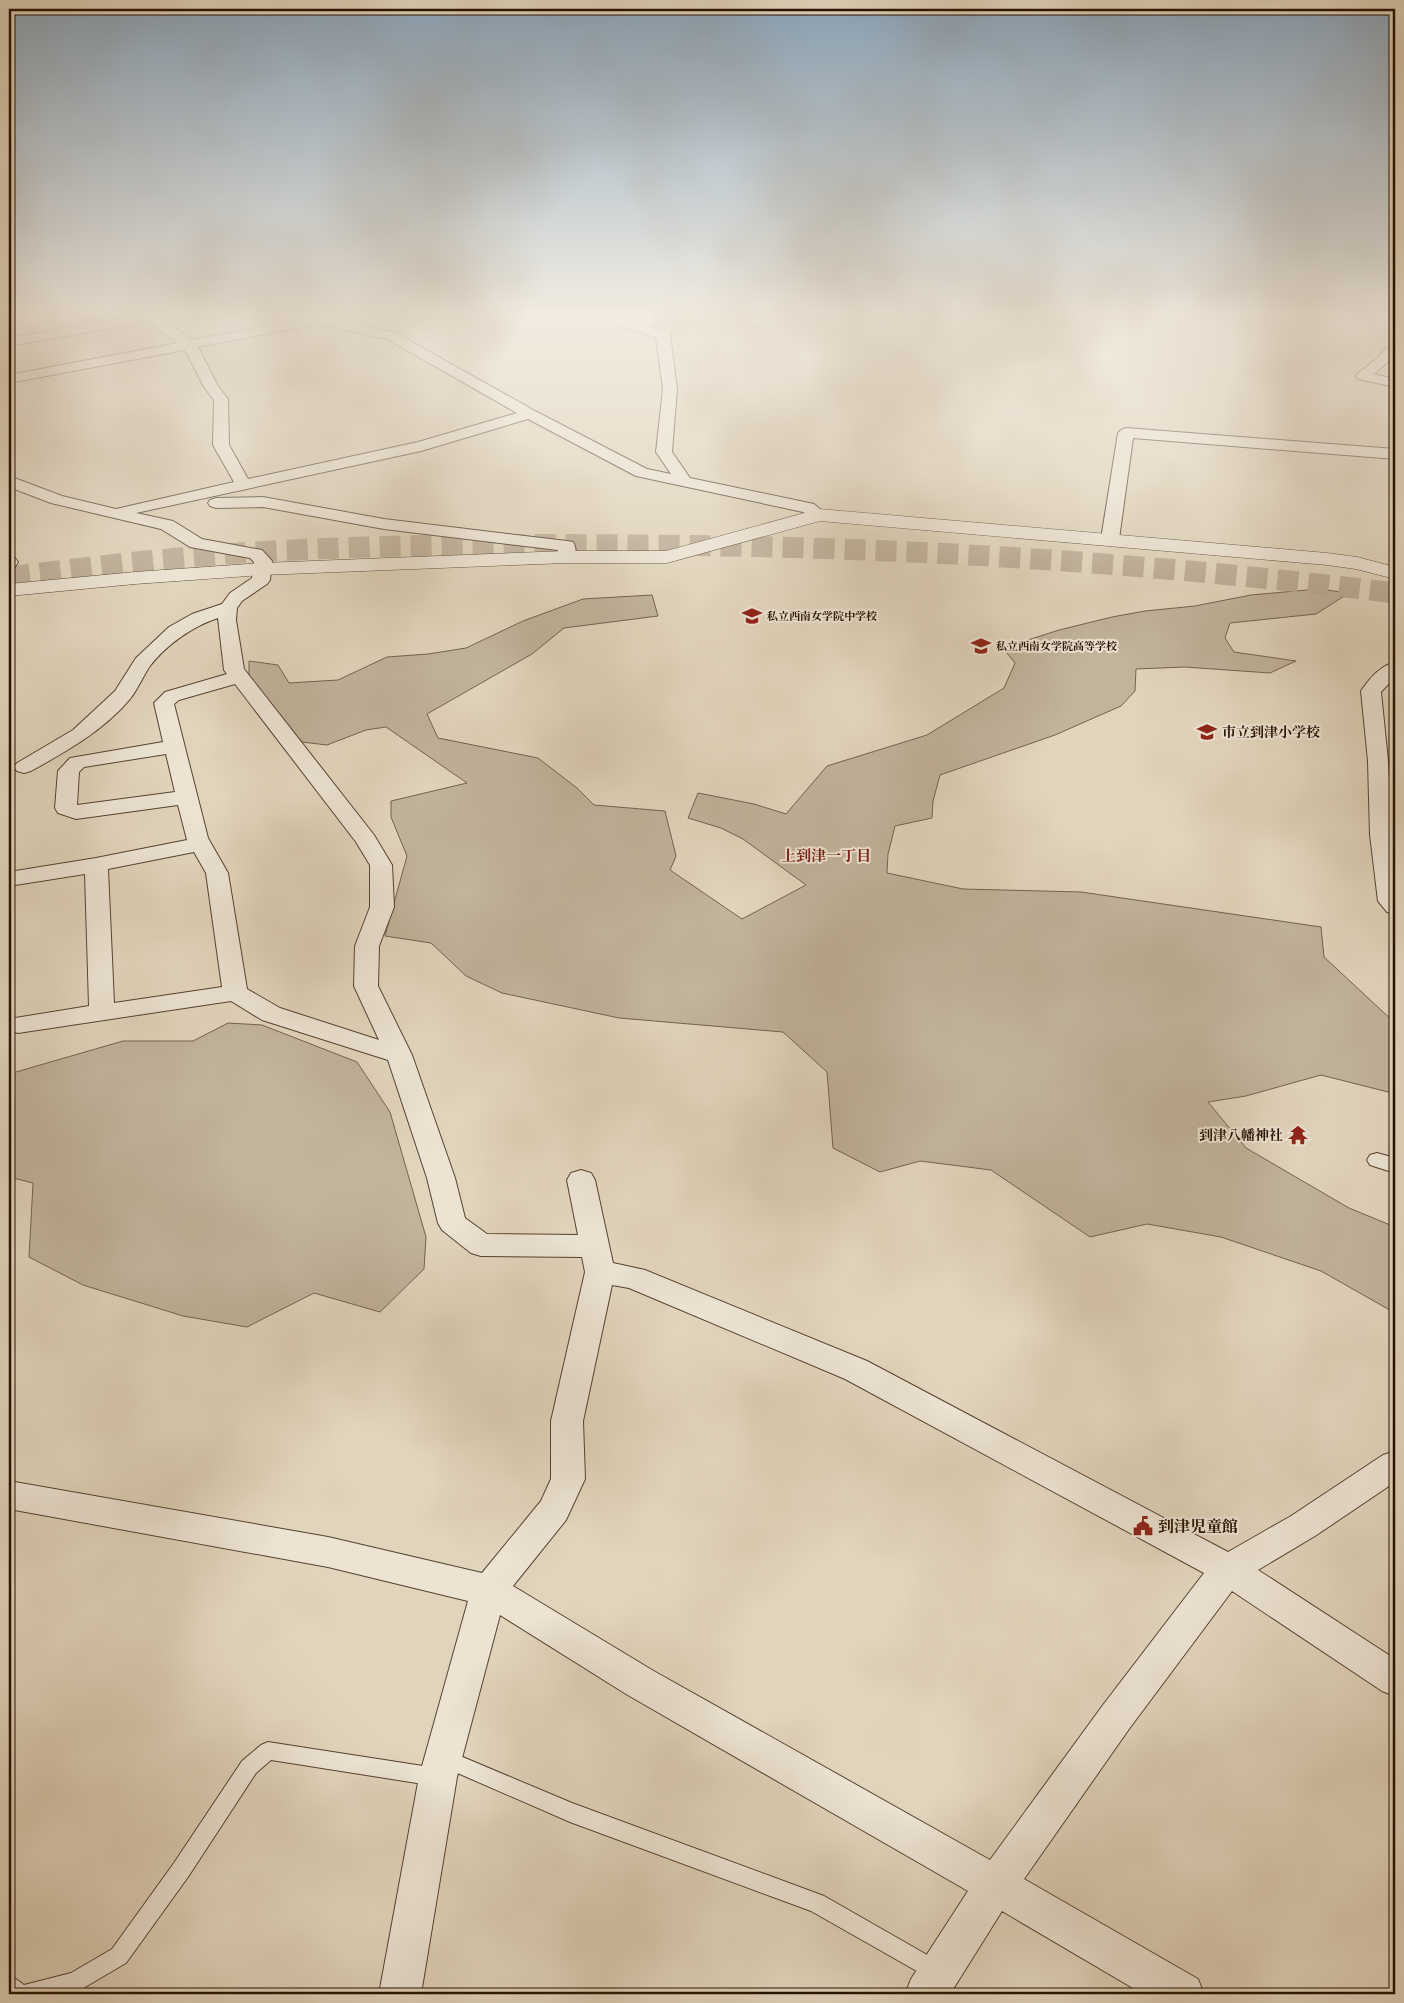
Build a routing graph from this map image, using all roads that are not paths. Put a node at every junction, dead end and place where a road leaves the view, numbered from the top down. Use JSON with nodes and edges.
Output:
{"nodes":[{"id":1,"x":221,"y":405,"type":"edge"},
{"id":2,"x":515,"y":405,"type":"edge"},
{"id":3,"x":668,"y":405,"type":"edge"},
{"id":4,"x":530,"y":414,"type":"junction"},
{"id":5,"x":1395,"y":454,"type":"edge"},
{"id":6,"x":9,"y":481,"type":"edge"},
{"id":7,"x":684,"y":481,"type":"junction"},
{"id":8,"x":244,"y":486,"type":"junction"},
{"id":9,"x":160,"y":503,"type":"junction"},
{"id":10,"x":118,"y":512,"type":"junction"},
{"id":11,"x":819,"y":515,"type":"junction"},
{"id":12,"x":1110,"y":539,"type":"junction"},
{"id":13,"x":566,"y":557,"type":"junction"},
{"id":14,"x":262,"y":569,"type":"junction"},
{"id":15,"x":1395,"y":574,"type":"edge"},
{"id":16,"x":9,"y":590,"type":"edge"},
{"id":17,"x":228,"y":608,"type":"junction"},
{"id":18,"x":1395,"y":668,"type":"edge"},
{"id":19,"x":240,"y":677,"type":"junction"},
{"id":20,"x":174,"y":746,"type":"junction"},
{"id":21,"x":24,"y":767,"type":"dead end"},
{"id":22,"x":187,"y":797,"type":"junction"},
{"id":23,"x":200,"y":844,"type":"junction"},
{"id":24,"x":96,"y":865,"type":"junction"},
{"id":25,"x":9,"y":878,"type":"edge"},
{"id":26,"x":1395,"y":907,"type":"edge"},
{"id":27,"x":235,"y":993,"type":"junction"},
{"id":28,"x":102,"y":1012,"type":"junction"},
{"id":29,"x":18,"y":1025,"type":"dead end"},
{"id":30,"x":399,"y":1056,"type":"junction"},
{"id":31,"x":581,"y":1180,"type":"dead end"},
{"id":32,"x":597,"y":1259,"type":"junction"},
{"id":33,"x":1395,"y":1465,"type":"edge"},
{"id":34,"x":9,"y":1495,"type":"edge"},
{"id":35,"x":1228,"y":1569,"type":"junction"},
{"id":36,"x":489,"y":1590,"type":"junction"},
{"id":37,"x":1395,"y":1679,"type":"edge"},
{"id":38,"x":441,"y":1768,"type":"junction"},
{"id":39,"x":996,"y":1885,"type":"junction"},
{"id":40,"x":933,"y":1984,"type":"edge"},
{"id":41,"x":9,"y":1986,"type":"edge"},
{"id":42,"x":18,"y":1994,"type":"edge"},
{"id":43,"x":29,"y":1994,"type":"edge"},
{"id":44,"x":400,"y":1994,"type":"edge"},
{"id":45,"x":1183,"y":1994,"type":"edge"}],
"edges":[{"from":1,"to":8,"type":"street"},
{"from":2,"to":4,"type":"street"},
{"from":3,"to":7,"type":"street"},
{"from":4,"to":7,"type":"street"},
{"from":4,"to":8,"type":"street"},
{"from":5,"to":12,"type":"street"},
{"from":6,"to":10,"type":"street"},
{"from":7,"to":11,"type":"street"},
{"from":8,"to":9,"type":"street"},
{"from":9,"to":10,"type":"street"},
{"from":9,"to":13,"type":"street"},
{"from":10,"to":14,"type":"street"},
{"from":11,"to":12,"type":"street"},
{"from":11,"to":13,"type":"street"},
{"from":12,"to":15,"type":"street"},
{"from":13,"to":14,"type":"street"},
{"from":14,"to":16,"type":"street"},
{"from":14,"to":17,"type":"street"},
{"from":17,"to":19,"type":"street"},
{"from":17,"to":21,"type":"street"},
{"from":18,"to":26,"type":"street"},
{"from":19,"to":20,"type":"street"},
{"from":19,"to":30,"type":"street"},
{"from":20,"to":22,"type":"street"},
{"from":20,"to":22,"type":"street"},
{"from":22,"to":23,"type":"street"},
{"from":23,"to":24,"type":"street"},
{"from":23,"to":27,"type":"street"},
{"from":24,"to":25,"type":"street"},
{"from":24,"to":28,"type":"street"},
{"from":27,"to":28,"type":"street"},
{"from":27,"to":30,"type":"street"},
{"from":28,"to":29,"type":"street"},
{"from":30,"to":32,"type":"street"},
{"from":31,"to":32,"type":"street"},
{"from":32,"to":35,"type":"street"},
{"from":32,"to":36,"type":"street"},
{"from":33,"to":35,"type":"street"},
{"from":34,"to":36,"type":"street"},
{"from":35,"to":37,"type":"street"},
{"from":35,"to":39,"type":"street"},
{"from":36,"to":38,"type":"street"},
{"from":36,"to":39,"type":"street"},
{"from":38,"to":40,"type":"lane"},
{"from":38,"to":43,"type":"lane"},
{"from":38,"to":44,"type":"street"},
{"from":39,"to":40,"type":"street"},
{"from":39,"to":45,"type":"street"},
{"from":41,"to":42,"type":"lane"}]}
